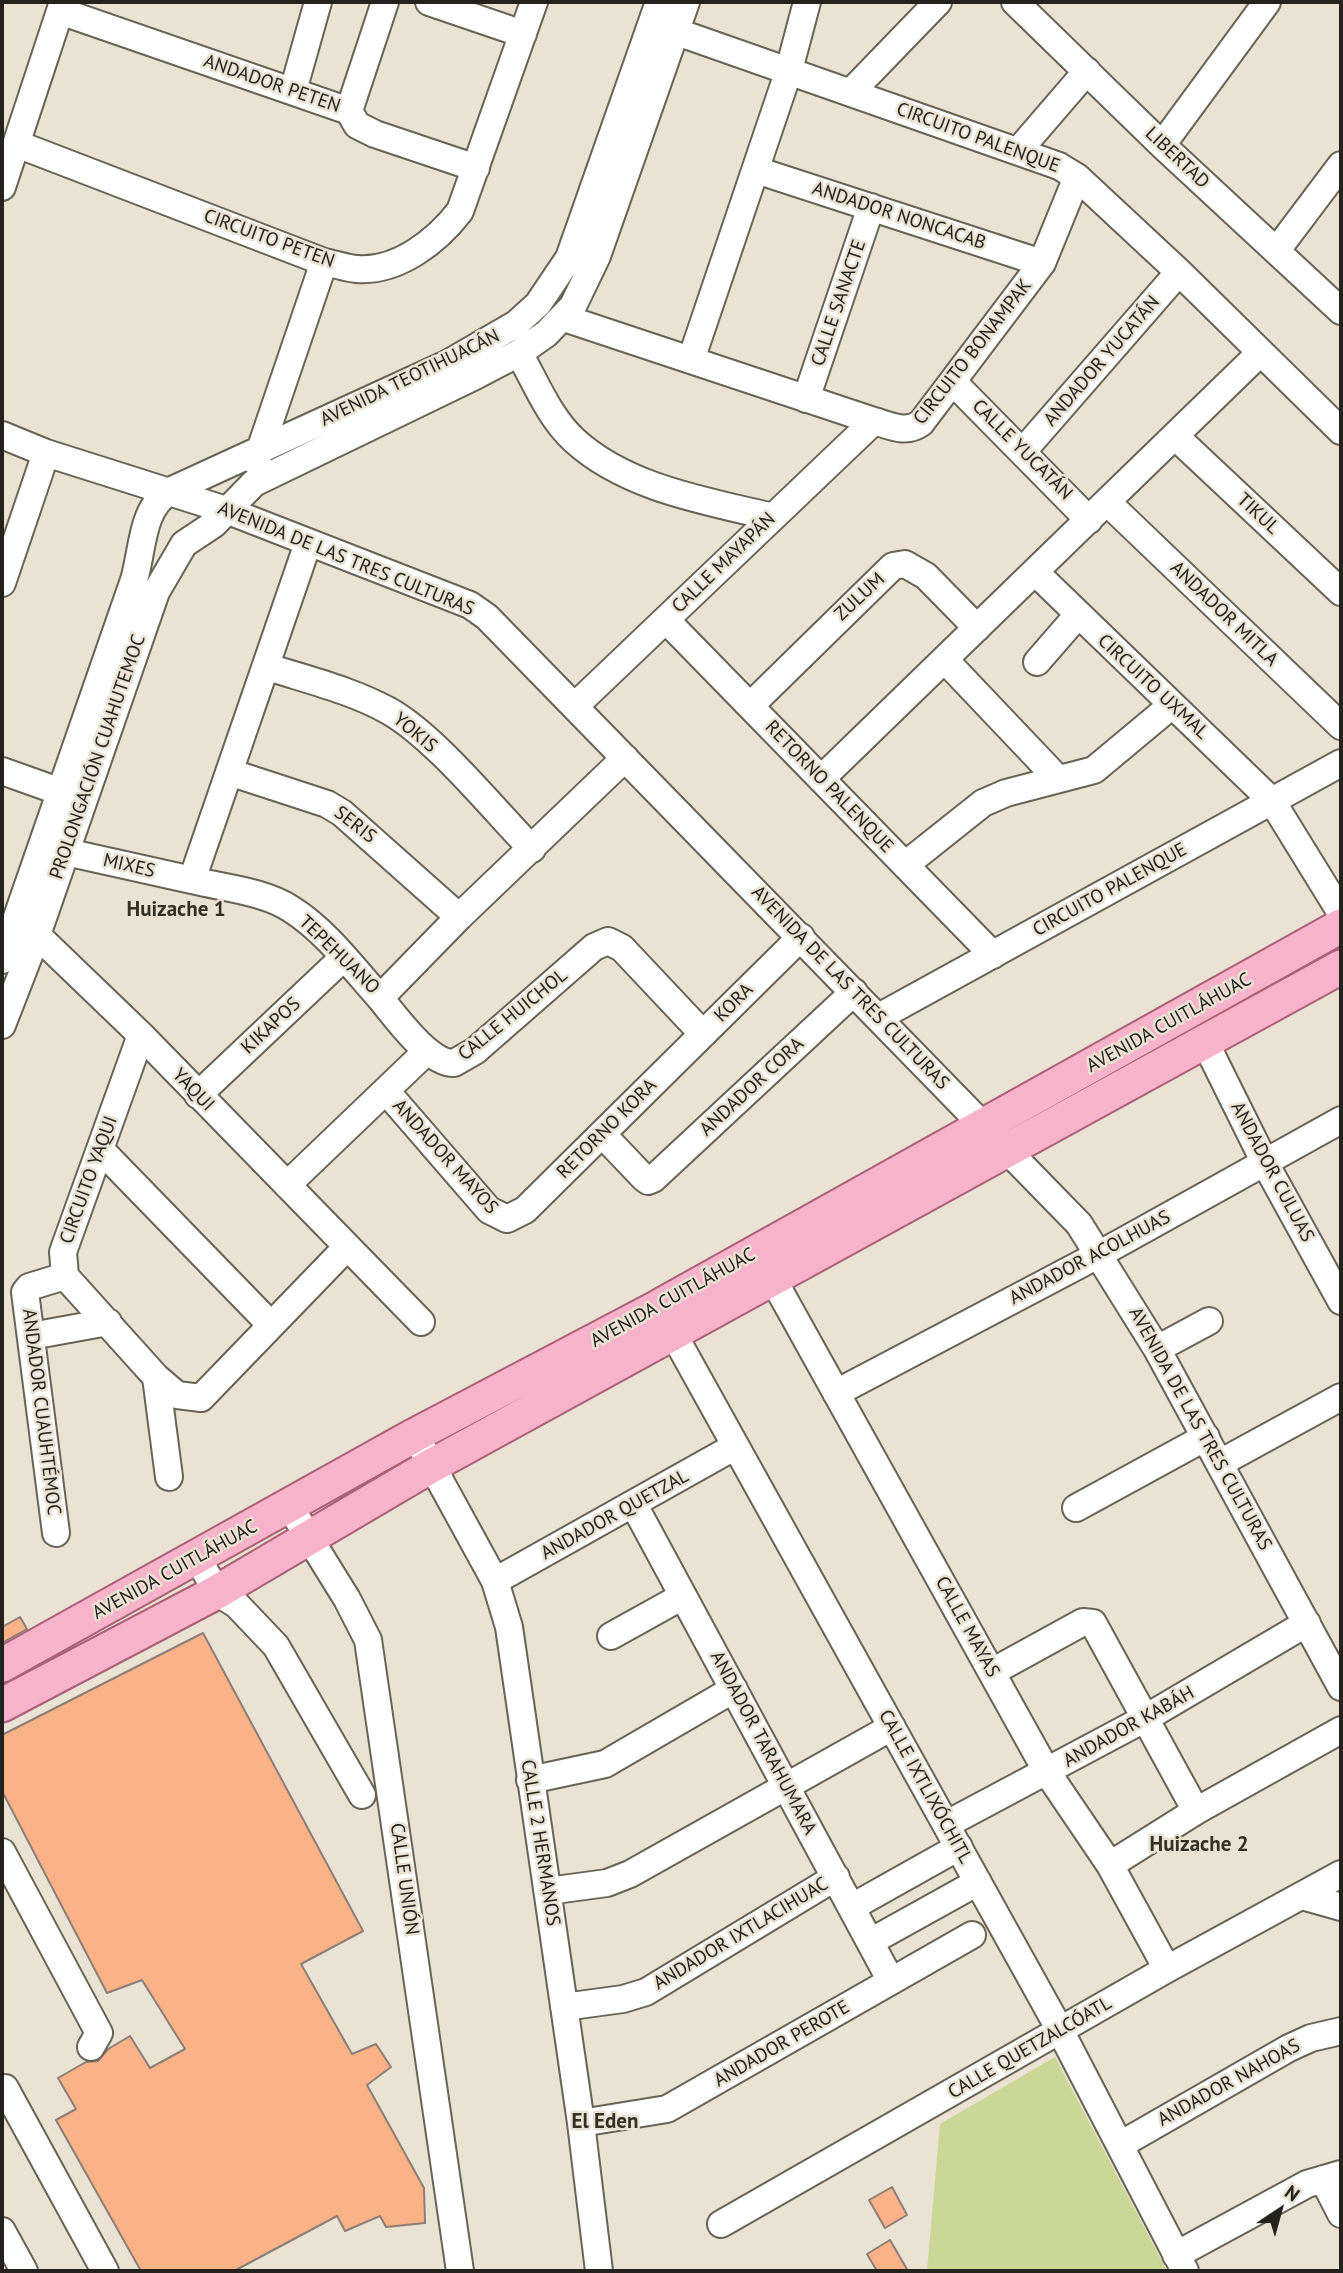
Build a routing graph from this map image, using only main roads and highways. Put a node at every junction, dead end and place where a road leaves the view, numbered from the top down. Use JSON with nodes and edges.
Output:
{"nodes":[{"id":1,"x":1341,"y":926,"type":"edge"},
{"id":2,"x":1341,"y":967,"type":"edge"},
{"id":3,"x":2,"y":1665,"type":"edge"},
{"id":4,"x":2,"y":1705,"type":"edge"}],
"edges":[{"from":1,"to":3,"type":"main road","name":"AVENIDA CUITLÁHUAC"},
{"from":2,"to":4,"type":"main road","name":"AVENIDA CUITLÁHUAC"}]}
